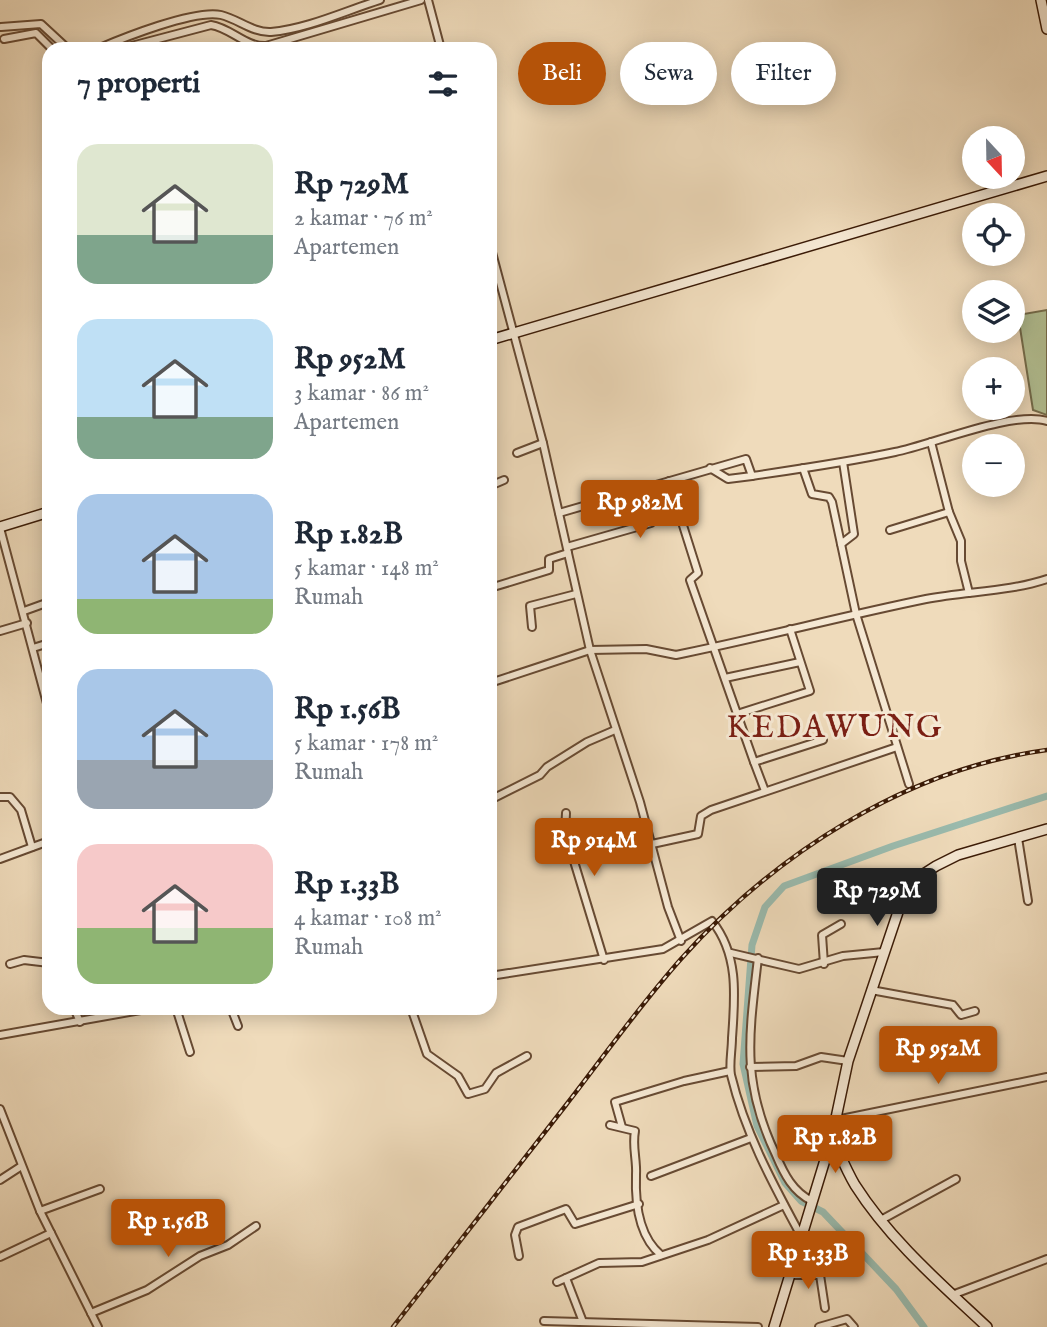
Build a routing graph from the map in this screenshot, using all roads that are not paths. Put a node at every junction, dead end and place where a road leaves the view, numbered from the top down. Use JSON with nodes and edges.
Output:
{"nodes":[{"id":1,"x":380,"y":0,"type":"edge"},
{"id":2,"x":421,"y":0,"type":"edge"},
{"id":3,"x":428,"y":0,"type":"edge"},
{"id":4,"x":1044,"y":3,"type":"edge"},
{"id":5,"x":38,"y":29,"type":"junction"},
{"id":6,"x":1047,"y":29,"type":"edge"},
{"id":7,"x":3,"y":31,"type":"edge"},
{"id":8,"x":253,"y":31,"type":"junction"},
{"id":9,"x":247,"y":41,"type":"joint"},
{"id":10,"x":47,"y":42,"type":"edge"},
{"id":11,"x":58,"y":42,"type":"edge"},
{"id":12,"x":127,"y":42,"type":"edge"},
{"id":13,"x":130,"y":42,"type":"edge"},
{"id":14,"x":281,"y":42,"type":"edge"},
{"id":15,"x":439,"y":42,"type":"edge"},
{"id":16,"x":1047,"y":176,"type":"edge"},
{"id":17,"x":497,"y":274,"type":"edge"},
{"id":18,"x":512,"y":335,"type":"junction"},
{"id":19,"x":497,"y":339,"type":"edge"},
{"id":20,"x":1047,"y":421,"type":"edge"},
{"id":21,"x":931,"y":442,"type":"junction"},
{"id":22,"x":543,"y":443,"type":"junction"},
{"id":23,"x":517,"y":453,"type":"dead end"},
{"id":24,"x":843,"y":462,"type":"junction"},
{"id":25,"x":710,"y":468,"type":"junction"},
{"id":26,"x":803,"y":468,"type":"junction"},
{"id":27,"x":752,"y":476,"type":"junction"},
{"id":28,"x":504,"y":480,"type":"dead end"},
{"id":29,"x":668,"y":481,"type":"junction"},
{"id":30,"x":497,"y":483,"type":"edge"},
{"id":31,"x":642,"y":488,"type":"junction"},
{"id":32,"x":949,"y":512,"type":"junction"},
{"id":33,"x":559,"y":513,"type":"junction"},
{"id":34,"x":42,"y":516,"type":"edge"},
{"id":35,"x":0,"y":527,"type":"edge"},
{"id":36,"x":890,"y":530,"type":"dead end"},
{"id":37,"x":841,"y":544,"type":"junction"},
{"id":38,"x":567,"y":550,"type":"junction"},
{"id":39,"x":1047,"y":579,"type":"edge"},
{"id":40,"x":497,"y":586,"type":"edge"},
{"id":41,"x":968,"y":593,"type":"junction"},
{"id":42,"x":576,"y":594,"type":"junction"},
{"id":43,"x":42,"y":605,"type":"edge"},
{"id":44,"x":24,"y":611,"type":"junction"},
{"id":45,"x":856,"y":614,"type":"junction"},
{"id":46,"x":27,"y":623,"type":"junction"},
{"id":47,"x":532,"y":627,"type":"dead end"},
{"id":48,"x":790,"y":629,"type":"junction"},
{"id":49,"x":0,"y":631,"type":"edge"},
{"id":50,"x":42,"y":645,"type":"edge"},
{"id":51,"x":713,"y":646,"type":"junction"},
{"id":52,"x":33,"y":648,"type":"junction"},
{"id":53,"x":590,"y":650,"type":"junction"},
{"id":54,"x":800,"y":662,"type":"junction"},
{"id":55,"x":42,"y":670,"type":"edge"},
{"id":56,"x":39,"y":671,"type":"junction"},
{"id":57,"x":725,"y":678,"type":"junction"},
{"id":58,"x":497,"y":681,"type":"edge"},
{"id":59,"x":42,"y":682,"type":"edge"},
{"id":60,"x":737,"y":714,"type":"junction"},
{"id":61,"x":615,"y":730,"type":"junction"},
{"id":62,"x":824,"y":740,"type":"dead end"},
{"id":63,"x":897,"y":747,"type":"junction"},
{"id":64,"x":754,"y":762,"type":"junction"},
{"id":65,"x":909,"y":783,"type":"dead end"},
{"id":66,"x":765,"y":791,"type":"junction"},
{"id":67,"x":497,"y":796,"type":"edge"},
{"id":68,"x":0,"y":797,"type":"edge"},
{"id":69,"x":566,"y":813,"type":"dead end"},
{"id":70,"x":645,"y":822,"type":"junction"},
{"id":71,"x":1047,"y":829,"type":"edge"},
{"id":72,"x":553,"y":830,"type":"dead end"},
{"id":73,"x":565,"y":833,"type":"junction"},
{"id":74,"x":1018,"y":838,"type":"junction"},
{"id":75,"x":42,"y":843,"type":"edge"},
{"id":76,"x":569,"y":844,"type":"junction"},
{"id":77,"x":652,"y":844,"type":"junction"},
{"id":78,"x":32,"y":847,"type":"junction"},
{"id":79,"x":0,"y":850,"type":"edge"},
{"id":80,"x":2,"y":859,"type":"edge"},
{"id":81,"x":1028,"y":901,"type":"dead end"},
{"id":82,"x":841,"y":924,"type":"dead end"},
{"id":83,"x":681,"y":941,"type":"junction"},
{"id":84,"x":884,"y":952,"type":"junction"},
{"id":85,"x":731,"y":953,"type":"junction"},
{"id":86,"x":757,"y":958,"type":"junction"},
{"id":87,"x":604,"y":960,"type":"junction"},
{"id":88,"x":42,"y":962,"type":"edge"},
{"id":89,"x":10,"y":964,"type":"dead end"},
{"id":90,"x":824,"y":964,"type":"junction"},
{"id":91,"x":497,"y":975,"type":"edge"},
{"id":92,"x":871,"y":990,"type":"junction"},
{"id":93,"x":975,"y":1011,"type":"dead end"},
{"id":94,"x":77,"y":1015,"type":"edge"},
{"id":95,"x":116,"y":1015,"type":"edge"},
{"id":96,"x":178,"y":1015,"type":"edge"},
{"id":97,"x":234,"y":1015,"type":"edge"},
{"id":98,"x":413,"y":1015,"type":"edge"},
{"id":99,"x":80,"y":1022,"type":"junction"},
{"id":100,"x":238,"y":1026,"type":"dead end"},
{"id":101,"x":0,"y":1035,"type":"edge"},
{"id":102,"x":190,"y":1052,"type":"dead end"},
{"id":103,"x":527,"y":1056,"type":"dead end"},
{"id":104,"x":848,"y":1061,"type":"junction"},
{"id":105,"x":750,"y":1067,"type":"junction"},
{"id":106,"x":730,"y":1071,"type":"junction"},
{"id":107,"x":1047,"y":1077,"type":"edge"},
{"id":108,"x":0,"y":1109,"type":"edge"},
{"id":109,"x":836,"y":1120,"type":"junction"},
{"id":110,"x":610,"y":1125,"type":"dead end"},
{"id":111,"x":622,"y":1127,"type":"junction"},
{"id":112,"x":8,"y":1130,"type":"junction"},
{"id":113,"x":0,"y":1133,"type":"edge"},
{"id":114,"x":832,"y":1137,"type":"junction"},
{"id":115,"x":751,"y":1138,"type":"junction"},
{"id":116,"x":825,"y":1153,"type":"junction"},
{"id":117,"x":841,"y":1156,"type":"junction"},
{"id":118,"x":20,"y":1167,"type":"junction"},
{"id":119,"x":651,"y":1175,"type":"dead end"},
{"id":120,"x":956,"y":1179,"type":"dead end"},
{"id":121,"x":0,"y":1180,"type":"edge"},
{"id":122,"x":100,"y":1189,"type":"dead end"},
{"id":123,"x":639,"y":1204,"type":"junction"},
{"id":124,"x":784,"y":1205,"type":"junction"},
{"id":125,"x":811,"y":1206,"type":"junction"},
{"id":126,"x":40,"y":1211,"type":"junction"},
{"id":127,"x":881,"y":1220,"type":"junction"},
{"id":128,"x":256,"y":1226,"type":"dead end"},
{"id":129,"x":51,"y":1233,"type":"junction"},
{"id":130,"x":801,"y":1237,"type":"junction"},
{"id":131,"x":661,"y":1255,"type":"junction"},
{"id":132,"x":519,"y":1256,"type":"dead end"},
{"id":133,"x":0,"y":1257,"type":"edge"},
{"id":134,"x":1047,"y":1259,"type":"edge"},
{"id":135,"x":789,"y":1275,"type":"junction"},
{"id":136,"x":566,"y":1278,"type":"junction"},
{"id":137,"x":557,"y":1282,"type":"dead end"},
{"id":138,"x":953,"y":1295,"type":"junction"},
{"id":139,"x":825,"y":1308,"type":"dead end"},
{"id":140,"x":91,"y":1313,"type":"junction"},
{"id":141,"x":544,"y":1321,"type":"dead end"},
{"id":142,"x":583,"y":1322,"type":"junction"},
{"id":143,"x":641,"y":1326,"type":"edge"},
{"id":144,"x":98,"y":1327,"type":"edge"},
{"id":145,"x":758,"y":1327,"type":"edge"},
{"id":146,"x":774,"y":1327,"type":"edge"},
{"id":147,"x":820,"y":1327,"type":"edge"},
{"id":148,"x":854,"y":1327,"type":"edge"},
{"id":149,"x":986,"y":1327,"type":"edge"}],
"edges":[{"from":1,"to":8,"type":"street"},
{"from":2,"to":14,"type":"street"},
{"from":3,"to":15,"type":"street"},
{"from":4,"to":6,"type":"main road"},
{"from":5,"to":7,"type":"street"},
{"from":5,"to":7,"type":"street"},
{"from":5,"to":10,"type":"street"},
{"from":5,"to":11,"type":"street"},
{"from":8,"to":9,"type":"street"},
{"from":8,"to":12,"type":"street"},
{"from":9,"to":13,"type":"street"},
{"from":16,"to":18,"type":"main road"},
{"from":17,"to":18,"type":"street"},
{"from":18,"to":19,"type":"main road"},
{"from":18,"to":22,"type":"street"},
{"from":20,"to":21,"type":"street"},
{"from":21,"to":24,"type":"street"},
{"from":21,"to":32,"type":"street"},
{"from":22,"to":23,"type":"street"},
{"from":22,"to":33,"type":"street"},
{"from":24,"to":26,"type":"street"},
{"from":24,"to":37,"type":"street"},
{"from":25,"to":27,"type":"street"},
{"from":25,"to":27,"type":"street"},
{"from":25,"to":29,"type":"street"},
{"from":26,"to":27,"type":"street"},
{"from":26,"to":37,"type":"street"},
{"from":28,"to":30,"type":"street"},
{"from":29,"to":31,"type":"street"},
{"from":29,"to":51,"type":"street"},
{"from":31,"to":33,"type":"street"},
{"from":31,"to":38,"type":"street"},
{"from":32,"to":36,"type":"street"},
{"from":32,"to":41,"type":"street"},
{"from":33,"to":38,"type":"street"},
{"from":34,"to":35,"type":"main road"},
{"from":35,"to":44,"type":"street"},
{"from":37,"to":45,"type":"street"},
{"from":38,"to":40,"type":"street"},
{"from":38,"to":42,"type":"street"},
{"from":39,"to":41,"type":"street"},
{"from":41,"to":45,"type":"street"},
{"from":42,"to":47,"type":"street"},
{"from":42,"to":53,"type":"street"},
{"from":43,"to":44,"type":"street"},
{"from":44,"to":46,"type":"street"},
{"from":45,"to":48,"type":"street"},
{"from":45,"to":63,"type":"street"},
{"from":46,"to":49,"type":"street"},
{"from":46,"to":52,"type":"street"},
{"from":48,"to":51,"type":"street"},
{"from":48,"to":54,"type":"street"},
{"from":50,"to":52,"type":"street"},
{"from":51,"to":53,"type":"street"},
{"from":51,"to":57,"type":"street"},
{"from":52,"to":56,"type":"street"},
{"from":53,"to":58,"type":"street"},
{"from":53,"to":61,"type":"street"},
{"from":54,"to":57,"type":"street"},
{"from":54,"to":60,"type":"street"},
{"from":55,"to":56,"type":"street"},
{"from":56,"to":59,"type":"street"},
{"from":57,"to":60,"type":"street"},
{"from":60,"to":64,"type":"street"},
{"from":61,"to":67,"type":"street"},
{"from":61,"to":70,"type":"street"},
{"from":62,"to":64,"type":"street"},
{"from":63,"to":65,"type":"street"},
{"from":63,"to":66,"type":"street"},
{"from":64,"to":66,"type":"street"},
{"from":66,"to":77,"type":"street"},
{"from":68,"to":78,"type":"street"},
{"from":69,"to":73,"type":"street"},
{"from":70,"to":76,"type":"street"},
{"from":70,"to":77,"type":"street"},
{"from":71,"to":74,"type":"main road"},
{"from":72,"to":73,"type":"street"},
{"from":73,"to":76,"type":"street"},
{"from":74,"to":81,"type":"street"},
{"from":74,"to":84,"type":"main road"},
{"from":75,"to":78,"type":"street"},
{"from":76,"to":87,"type":"street"},
{"from":77,"to":83,"type":"street"},
{"from":78,"to":80,"type":"street"},
{"from":79,"to":80,"type":"street"},
{"from":82,"to":90,"type":"street"},
{"from":83,"to":85,"type":"street"},
{"from":83,"to":87,"type":"street"},
{"from":84,"to":90,"type":"street"},
{"from":84,"to":92,"type":"main road"},
{"from":85,"to":86,"type":"street"},
{"from":85,"to":106,"type":"street"},
{"from":86,"to":90,"type":"street"},
{"from":86,"to":105,"type":"street"},
{"from":87,"to":91,"type":"street"},
{"from":88,"to":89,"type":"street"},
{"from":92,"to":93,"type":"street"},
{"from":92,"to":104,"type":"main road"},
{"from":94,"to":99,"type":"street"},
{"from":95,"to":99,"type":"street"},
{"from":96,"to":102,"type":"street"},
{"from":97,"to":100,"type":"street"},
{"from":98,"to":103,"type":"street"},
{"from":99,"to":101,"type":"street"},
{"from":104,"to":105,"type":"street"},
{"from":104,"to":109,"type":"main road"},
{"from":105,"to":125,"type":"street"},
{"from":106,"to":111,"type":"street"},
{"from":106,"to":115,"type":"street"},
{"from":107,"to":109,"type":"street"},
{"from":108,"to":112,"type":"street"},
{"from":109,"to":114,"type":"main road"},
{"from":110,"to":111,"type":"street"},
{"from":111,"to":123,"type":"street"},
{"from":112,"to":113,"type":"street"},
{"from":112,"to":118,"type":"street"},
{"from":114,"to":116,"type":"main road"},
{"from":114,"to":117,"type":"main road"},
{"from":115,"to":119,"type":"street"},
{"from":115,"to":124,"type":"street"},
{"from":116,"to":117,"type":"main road"},
{"from":116,"to":125,"type":"main road"},
{"from":117,"to":127,"type":"main road"},
{"from":118,"to":121,"type":"street"},
{"from":118,"to":126,"type":"street"},
{"from":120,"to":127,"type":"street"},
{"from":122,"to":126,"type":"street"},
{"from":123,"to":131,"type":"street"},
{"from":123,"to":132,"type":"street"},
{"from":124,"to":130,"type":"street"},
{"from":124,"to":131,"type":"street"},
{"from":125,"to":130,"type":"main road"},
{"from":126,"to":129,"type":"street"},
{"from":127,"to":138,"type":"main road"},
{"from":128,"to":140,"type":"street"},
{"from":129,"to":133,"type":"street"},
{"from":129,"to":140,"type":"street"},
{"from":130,"to":135,"type":"main road"},
{"from":131,"to":136,"type":"street"},
{"from":134,"to":138,"type":"street"},
{"from":135,"to":139,"type":"street"},
{"from":135,"to":146,"type":"main road"},
{"from":136,"to":137,"type":"street"},
{"from":136,"to":142,"type":"street"},
{"from":138,"to":149,"type":"main road"},
{"from":140,"to":144,"type":"street"},
{"from":141,"to":142,"type":"street"},
{"from":142,"to":143,"type":"street"},
{"from":143,"to":145,"type":"street"},
{"from":147,"to":148,"type":"street"}]}
